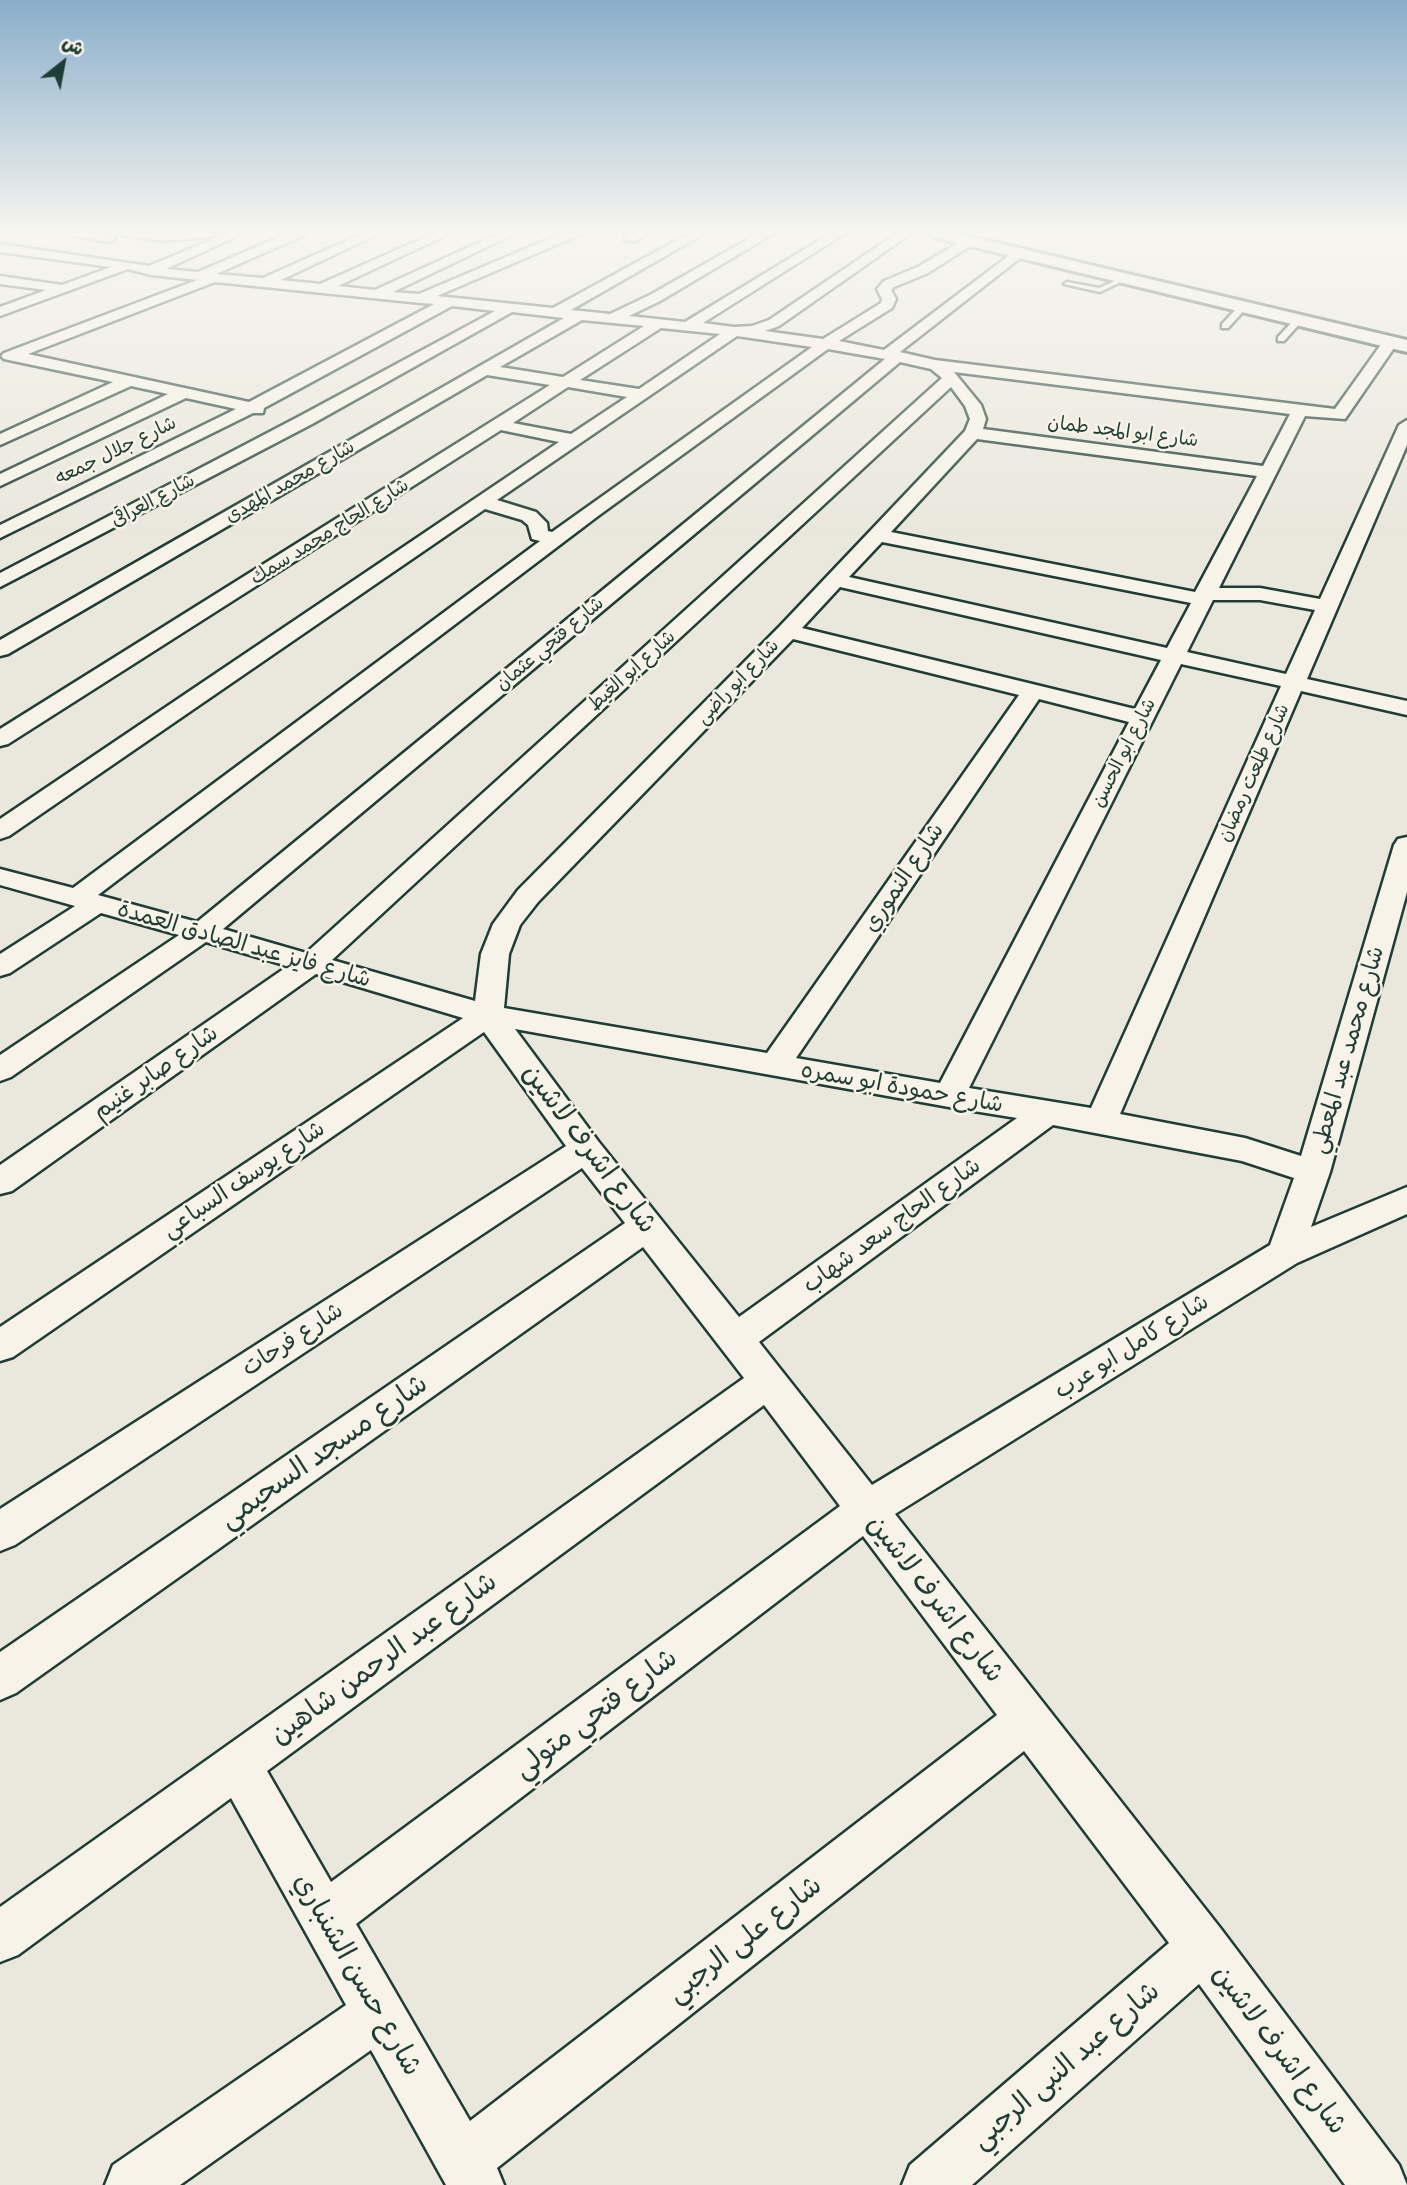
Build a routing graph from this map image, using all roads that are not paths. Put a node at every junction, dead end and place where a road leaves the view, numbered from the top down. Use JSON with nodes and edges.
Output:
{"nodes":[{"id":1,"x":67,"y":334,"type":"edge"},
{"id":2,"x":391,"y":334,"type":"edge"},
{"id":3,"x":463,"y":334,"type":"edge"},
{"id":4,"x":548,"y":334,"type":"edge"},
{"id":5,"x":642,"y":334,"type":"edge"},
{"id":6,"x":730,"y":334,"type":"edge"},
{"id":7,"x":755,"y":334,"type":"edge"},
{"id":8,"x":841,"y":334,"type":"edge"},
{"id":9,"x":919,"y":334,"type":"edge"},
{"id":10,"x":1286,"y":334,"type":"edge"},
{"id":11,"x":1364,"y":334,"type":"edge"},
{"id":12,"x":1369,"y":334,"type":"edge"},
{"id":13,"x":1281,"y":340,"type":"dead end"},
{"id":14,"x":1401,"y":342,"type":"edge"},
{"id":15,"x":825,"y":344,"type":"junction"},
{"id":16,"x":893,"y":355,"type":"junction"},
{"id":17,"x":6,"y":357,"type":"edge"},
{"id":18,"x":486,"y":370,"type":"junction"},
{"id":19,"x":944,"y":371,"type":"junction"},
{"id":20,"x":129,"y":381,"type":"junction"},
{"id":21,"x":568,"y":382,"type":"junction"},
{"id":22,"x":184,"y":393,"type":"junction"},
{"id":23,"x":642,"y":394,"type":"junction"},
{"id":24,"x":251,"y":408,"type":"junction"},
{"id":25,"x":1300,"y":410,"type":"junction"},
{"id":26,"x":306,"y":420,"type":"junction"},
{"id":27,"x":500,"y":425,"type":"junction"},
{"id":28,"x":1407,"y":425,"type":"edge"},
{"id":29,"x":973,"y":433,"type":"junction"},
{"id":30,"x":0,"y":440,"type":"edge"},
{"id":31,"x":575,"y":440,"type":"junction"},
{"id":32,"x":1268,"y":472,"type":"junction"},
{"id":33,"x":0,"y":481,"type":"edge"},
{"id":34,"x":483,"y":502,"type":"junction"},
{"id":35,"x":0,"y":532,"type":"edge"},
{"id":36,"x":877,"y":535,"type":"junction"},
{"id":37,"x":555,"y":539,"type":"junction"},
{"id":38,"x":835,"y":580,"type":"junction"},
{"id":39,"x":0,"y":581,"type":"edge"},
{"id":40,"x":1203,"y":596,"type":"junction"},
{"id":41,"x":1327,"y":606,"type":"junction"},
{"id":42,"x":788,"y":631,"type":"junction"},
{"id":43,"x":0,"y":649,"type":"edge"},
{"id":44,"x":1174,"y":656,"type":"junction"},
{"id":45,"x":1294,"y":683,"type":"junction"},
{"id":46,"x":1032,"y":691,"type":"junction"},
{"id":47,"x":1407,"y":708,"type":"edge"},
{"id":48,"x":1142,"y":718,"type":"junction"},
{"id":49,"x":0,"y":739,"type":"edge"},
{"id":50,"x":0,"y":831,"type":"edge"},
{"id":51,"x":1407,"y":845,"type":"edge"},
{"id":52,"x":0,"y":877,"type":"edge"},
{"id":53,"x":86,"y":901,"type":"junction"},
{"id":54,"x":1398,"y":909,"type":"edge"},
{"id":55,"x":202,"y":932,"type":"junction"},
{"id":56,"x":311,"y":964,"type":"junction"},
{"id":57,"x":0,"y":967,"type":"edge"},
{"id":58,"x":488,"y":1015,"type":"junction"},
{"id":59,"x":775,"y":1066,"type":"junction"},
{"id":60,"x":0,"y":1070,"type":"edge"},
{"id":61,"x":949,"y":1096,"type":"junction"},
{"id":62,"x":1047,"y":1113,"type":"junction"},
{"id":63,"x":1101,"y":1121,"type":"junction"},
{"id":64,"x":586,"y":1149,"type":"junction"},
{"id":65,"x":1313,"y":1172,"type":"junction"},
{"id":66,"x":0,"y":1182,"type":"edge"},
{"id":67,"x":1407,"y":1200,"type":"edge"},
{"id":68,"x":647,"y":1226,"type":"junction"},
{"id":69,"x":1284,"y":1253,"type":"junction"},
{"id":70,"x":736,"y":1339,"type":"junction"},
{"id":71,"x":0,"y":1346,"type":"edge"},
{"id":72,"x":768,"y":1381,"type":"junction"},
{"id":73,"x":866,"y":1510,"type":"junction"},
{"id":74,"x":0,"y":1532,"type":"edge"},
{"id":75,"x":0,"y":1678,"type":"edge"},
{"id":76,"x":1028,"y":1719,"type":"junction"},
{"id":77,"x":238,"y":1765,"type":"junction"},
{"id":78,"x":325,"y":1917,"type":"junction"},
{"id":79,"x":0,"y":1937,"type":"edge"},
{"id":80,"x":1203,"y":1947,"type":"junction"},
{"id":81,"x":379,"y":2013,"type":"junction"},
{"id":82,"x":470,"y":2173,"type":"edge"},
{"id":83,"x":133,"y":2185,"type":"edge"},
{"id":84,"x":930,"y":2185,"type":"edge"},
{"id":85,"x":1379,"y":2185,"type":"edge"}],
"edges":[{"from":1,"to":17,"type":"street"},
{"from":2,"to":24,"type":"street","name":"شارع جلال جمعه"},
{"from":3,"to":26,"type":"street","name":"شارع العراقى"},
{"from":4,"to":18,"type":"street","name":"شارع محمد المهدى"},
{"from":5,"to":21,"type":"street","name":"شارع الحاج محمد سمك"},
{"from":6,"to":23,"type":"street"},
{"from":7,"to":15,"type":"street"},
{"from":8,"to":15,"type":"street"},
{"from":9,"to":16,"type":"street","name":"شارع فتحي عثمان"},
{"from":10,"to":13,"type":"lane"},
{"from":11,"to":14,"type":"highway"},
{"from":12,"to":14,"type":"highway"},
{"from":14,"to":25,"type":"street"},
{"from":15,"to":16,"type":"street"},
{"from":15,"to":37,"type":"street"},
{"from":16,"to":19,"type":"street"},
{"from":16,"to":55,"type":"street","name":"شارع فتحي عثمان"},
{"from":17,"to":20,"type":"street"},
{"from":18,"to":21,"type":"street"},
{"from":18,"to":43,"type":"street","name":"شارع محمد المهدى"},
{"from":19,"to":25,"type":"street"},
{"from":19,"to":29,"type":"street"},
{"from":19,"to":56,"type":"street","name":"شارع ابو الغيط"},
{"from":20,"to":22,"type":"street"},
{"from":20,"to":30,"type":"street"},
{"from":21,"to":23,"type":"street"},
{"from":21,"to":27,"type":"street","name":"شارع الحاج محمد سمك"},
{"from":22,"to":24,"type":"street"},
{"from":22,"to":33,"type":"street"},
{"from":23,"to":31,"type":"street"},
{"from":24,"to":26,"type":"street"},
{"from":24,"to":35,"type":"street","name":"شارع جلال جمعه"},
{"from":25,"to":32,"type":"street","name":"شارع ابو الحسن"},
{"from":26,"to":39,"type":"street","name":"شارع العراقى"},
{"from":27,"to":31,"type":"street"},
{"from":27,"to":49,"type":"street","name":"شارع الحاج محمد سمك"},
{"from":28,"to":41,"type":"street","name":"شارع طلعت رمضان"},
{"from":29,"to":32,"type":"street","name":"شارع ابو المجد طمان"},
{"from":29,"to":36,"type":"street","name":"شارع ابو راضى"},
{"from":31,"to":34,"type":"street"},
{"from":32,"to":40,"type":"street","name":"شارع ابو الحسن"},
{"from":34,"to":37,"type":"street"},
{"from":34,"to":50,"type":"street"},
{"from":36,"to":38,"type":"street","name":"شارع ابو راضى"},
{"from":36,"to":40,"type":"street"},
{"from":37,"to":53,"type":"street"},
{"from":38,"to":42,"type":"street","name":"شارع ابو راضى"},
{"from":38,"to":44,"type":"street"},
{"from":40,"to":41,"type":"street"},
{"from":40,"to":44,"type":"street","name":"شارع ابو الحسن"},
{"from":41,"to":45,"type":"street","name":"شارع طلعت رمضان"},
{"from":42,"to":46,"type":"street"},
{"from":42,"to":58,"type":"street","name":"شارع ابو راضى"},
{"from":44,"to":45,"type":"street"},
{"from":44,"to":48,"type":"street","name":"شارع ابو الحسن"},
{"from":45,"to":47,"type":"street"},
{"from":45,"to":63,"type":"street","name":"شارع طلعت رمضان"},
{"from":46,"to":48,"type":"street"},
{"from":46,"to":59,"type":"street","name":"شارع النموري"},
{"from":48,"to":61,"type":"street","name":"شارع ابو الحسن"},
{"from":51,"to":54,"type":"street","name":"شارع محمد عبد المعطي"},
{"from":52,"to":53,"type":"street","name":"شارع فايز عبد الصادق العمدة"},
{"from":53,"to":55,"type":"street","name":"شارع فايز عبد الصادق العمدة"},
{"from":53,"to":57,"type":"street"},
{"from":54,"to":65,"type":"street","name":"شارع محمد عبد المعطي"},
{"from":55,"to":56,"type":"street","name":"شارع فايز عبد الصادق العمدة"},
{"from":55,"to":60,"type":"street","name":"شارع فتحي عثمان"},
{"from":56,"to":58,"type":"street","name":"شارع فايز عبد الصادق العمدة"},
{"from":56,"to":66,"type":"street","name":"شارع صابر غنيم"},
{"from":58,"to":59,"type":"street","name":"شارع حمودة ابو سمره"},
{"from":58,"to":64,"type":"street","name":"شارع اشرف لاشين"},
{"from":58,"to":71,"type":"street","name":"شارع يوسف السباعي"},
{"from":59,"to":61,"type":"street","name":"شارع حمودة ابو سمره"},
{"from":61,"to":62,"type":"street","name":"شارع حمودة ابو سمره"},
{"from":62,"to":63,"type":"street","name":"شارع حمودة ابو سمره"},
{"from":62,"to":70,"type":"street","name":"شارع الحاج سعد شهاب"},
{"from":63,"to":65,"type":"street","name":"شارع حمودة ابو سمره"},
{"from":64,"to":68,"type":"street","name":"شارع اشرف لاشين"},
{"from":64,"to":74,"type":"street","name":"شارع فرحات"},
{"from":65,"to":69,"type":"street","name":"شارع محمد عبد المعطي"},
{"from":67,"to":69,"type":"street","name":"شارع كامل ابو عرب"},
{"from":68,"to":70,"type":"street","name":"شارع اشرف لاشين"},
{"from":68,"to":75,"type":"street","name":"شارع مسجد السحيمي"},
{"from":69,"to":73,"type":"street","name":"شارع كامل ابو عرب"},
{"from":70,"to":72,"type":"street","name":"شارع اشرف لاشين"},
{"from":72,"to":73,"type":"street","name":"شارع اشرف لاشين"},
{"from":72,"to":77,"type":"street","name":"شارع عبد الرحمن شاهين"},
{"from":73,"to":76,"type":"street","name":"شارع اشرف لاشين"},
{"from":73,"to":78,"type":"street","name":"شارع فتحي متولي"},
{"from":76,"to":80,"type":"street","name":"شارع اشرف لاشين"},
{"from":76,"to":82,"type":"street","name":"شارع على الرجبي"},
{"from":77,"to":78,"type":"street","name":"شارع حسن الشنباري"},
{"from":77,"to":79,"type":"street","name":"شارع عبد الرحمن شاهين"},
{"from":78,"to":81,"type":"street","name":"شارع حسن الشنباري"},
{"from":80,"to":84,"type":"street","name":"شارع عبد النبى الرجبي"},
{"from":80,"to":85,"type":"street","name":"شارع اشرف لاشين"},
{"from":81,"to":82,"type":"street","name":"شارع حسن الشنباري"},
{"from":81,"to":83,"type":"street"}]}
